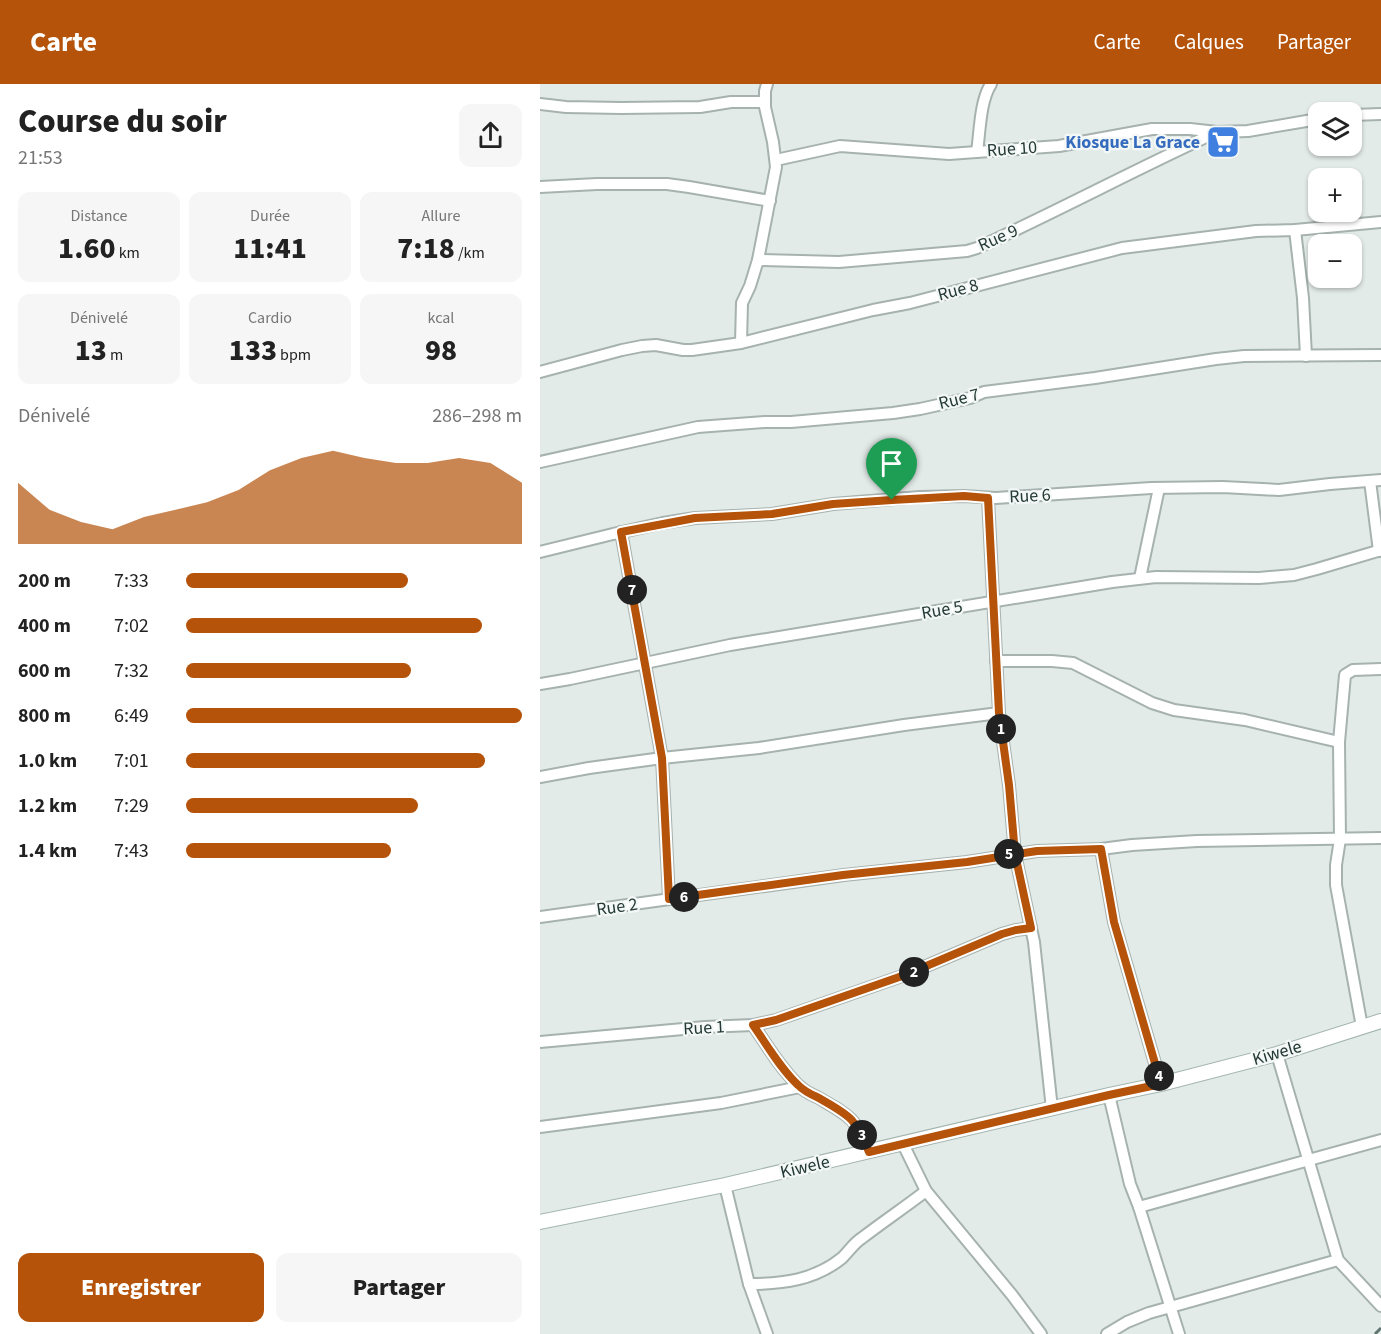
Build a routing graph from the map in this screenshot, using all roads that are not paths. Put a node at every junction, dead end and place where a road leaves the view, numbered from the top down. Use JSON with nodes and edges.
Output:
{"nodes":[{"id":1,"x":767,"y":84,"type":"edge"},
{"id":2,"x":991,"y":84,"type":"edge"},
{"id":3,"x":764,"y":102,"type":"junction"},
{"id":4,"x":540,"y":105,"type":"edge"},
{"id":5,"x":1381,"y":114,"type":"edge"},
{"id":6,"x":1362,"y":115,"type":"edge"},
{"id":7,"x":1308,"y":121,"type":"edge"},
{"id":8,"x":1217,"y":132,"type":"junction"},
{"id":9,"x":977,"y":152,"type":"junction"},
{"id":10,"x":776,"y":160,"type":"junction"},
{"id":11,"x":540,"y":187,"type":"edge"},
{"id":12,"x":770,"y":201,"type":"junction"},
{"id":13,"x":1381,"y":222,"type":"edge"},
{"id":14,"x":1295,"y":230,"type":"junction"},
{"id":15,"x":758,"y":260,"type":"junction"},
{"id":16,"x":741,"y":343,"type":"junction"},
{"id":17,"x":1306,"y":356,"type":"junction"},
{"id":18,"x":1381,"y":356,"type":"edge"},
{"id":19,"x":540,"y":372,"type":"edge"},
{"id":20,"x":540,"y":462,"type":"edge"},
{"id":21,"x":1376,"y":480,"type":"edge"},
{"id":22,"x":1159,"y":488,"type":"junction"},
{"id":23,"x":988,"y":498,"type":"junction"},
{"id":24,"x":621,"y":532,"type":"junction"},
{"id":25,"x":1380,"y":550,"type":"edge"},
{"id":26,"x":540,"y":552,"type":"edge"},
{"id":27,"x":1140,"y":578,"type":"junction"},
{"id":28,"x":993,"y":601,"type":"junction"},
{"id":29,"x":996,"y":661,"type":"junction"},
{"id":30,"x":645,"y":663,"type":"junction"},
{"id":31,"x":1381,"y":669,"type":"edge"},
{"id":32,"x":540,"y":684,"type":"edge"},
{"id":33,"x":999,"y":713,"type":"junction"},
{"id":34,"x":1339,"y":742,"type":"junction"},
{"id":35,"x":662,"y":758,"type":"junction"},
{"id":36,"x":540,"y":777,"type":"edge"},
{"id":37,"x":1381,"y":838,"type":"edge"},
{"id":38,"x":1340,"y":839,"type":"junction"},
{"id":39,"x":1101,"y":849,"type":"junction"},
{"id":40,"x":1015,"y":854,"type":"junction"},
{"id":41,"x":669,"y":899,"type":"junction"},
{"id":42,"x":540,"y":917,"type":"edge"},
{"id":43,"x":1031,"y":928,"type":"junction"},
{"id":44,"x":1381,"y":1021,"type":"edge"},
{"id":45,"x":753,"y":1025,"type":"junction"},
{"id":46,"x":1362,"y":1027,"type":"junction"},
{"id":47,"x":540,"y":1042,"type":"edge"},
{"id":48,"x":1277,"y":1054,"type":"junction"},
{"id":49,"x":1161,"y":1084,"type":"junction"},
{"id":50,"x":800,"y":1087,"type":"junction"},
{"id":51,"x":1109,"y":1095,"type":"junction"},
{"id":52,"x":1052,"y":1109,"type":"junction"},
{"id":53,"x":540,"y":1127,"type":"edge"},
{"id":54,"x":1381,"y":1140,"type":"edge"},
{"id":55,"x":903,"y":1144,"type":"junction"},
{"id":56,"x":869,"y":1152,"type":"junction"},
{"id":57,"x":1308,"y":1160,"type":"junction"},
{"id":58,"x":725,"y":1185,"type":"junction"},
{"id":59,"x":926,"y":1191,"type":"junction"},
{"id":60,"x":1139,"y":1207,"type":"junction"},
{"id":61,"x":540,"y":1222,"type":"edge"},
{"id":62,"x":1338,"y":1260,"type":"junction"},
{"id":63,"x":750,"y":1284,"type":"junction"},
{"id":64,"x":1381,"y":1306,"type":"edge"},
{"id":65,"x":1170,"y":1308,"type":"junction"},
{"id":66,"x":767,"y":1334,"type":"edge"},
{"id":67,"x":1041,"y":1334,"type":"edge"},
{"id":68,"x":1107,"y":1334,"type":"edge"},
{"id":69,"x":1179,"y":1334,"type":"edge"}],
"edges":[{"from":1,"to":3,"type":"street"},
{"from":2,"to":9,"type":"street"},
{"from":3,"to":4,"type":"street"},
{"from":3,"to":10,"type":"street"},
{"from":5,"to":6,"type":"street"},
{"from":7,"to":8,"type":"street","name":"Rue 10"},
{"from":8,"to":9,"type":"street","name":"Rue 10"},
{"from":8,"to":15,"type":"street","name":"Rue 9"},
{"from":9,"to":10,"type":"street","name":"Rue 10"},
{"from":10,"to":12,"type":"street"},
{"from":11,"to":12,"type":"street"},
{"from":12,"to":15,"type":"street"},
{"from":13,"to":14,"type":"street","name":"Rue 8"},
{"from":14,"to":16,"type":"street","name":"Rue 8"},
{"from":14,"to":17,"type":"street"},
{"from":15,"to":16,"type":"street"},
{"from":16,"to":19,"type":"street","name":"Rue 8"},
{"from":17,"to":18,"type":"street","name":"Rue 7"},
{"from":17,"to":20,"type":"street","name":"Rue 7"},
{"from":21,"to":22,"type":"street","name":"Rue 6"},
{"from":21,"to":25,"type":"street"},
{"from":22,"to":23,"type":"street","name":"Rue 6"},
{"from":22,"to":27,"type":"street"},
{"from":23,"to":24,"type":"street","name":"Rue 6"},
{"from":23,"to":28,"type":"street"},
{"from":24,"to":26,"type":"street","name":"Rue 6"},
{"from":24,"to":30,"type":"street"},
{"from":25,"to":27,"type":"street","name":"Rue 5"},
{"from":27,"to":28,"type":"street","name":"Rue 5"},
{"from":28,"to":29,"type":"street"},
{"from":28,"to":30,"type":"street","name":"Rue 5"},
{"from":29,"to":33,"type":"street"},
{"from":29,"to":34,"type":"street"},
{"from":30,"to":32,"type":"street","name":"Rue 5"},
{"from":30,"to":35,"type":"street"},
{"from":31,"to":34,"type":"street"},
{"from":33,"to":35,"type":"street"},
{"from":33,"to":40,"type":"street"},
{"from":34,"to":38,"type":"street"},
{"from":35,"to":36,"type":"street"},
{"from":35,"to":41,"type":"street"},
{"from":37,"to":38,"type":"street"},
{"from":38,"to":39,"type":"street"},
{"from":38,"to":46,"type":"street"},
{"from":39,"to":40,"type":"street"},
{"from":39,"to":49,"type":"street"},
{"from":40,"to":41,"type":"street","name":"Rue 2"},
{"from":40,"to":43,"type":"street"},
{"from":41,"to":42,"type":"street","name":"Rue 2"},
{"from":43,"to":45,"type":"street","name":"Rue 1"},
{"from":43,"to":52,"type":"street"},
{"from":44,"to":46,"type":"street","name":"Kiwele"},
{"from":45,"to":47,"type":"street","name":"Rue 1"},
{"from":45,"to":50,"type":"street"},
{"from":46,"to":48,"type":"street","name":"Kiwele"},
{"from":48,"to":49,"type":"street","name":"Kiwele"},
{"from":48,"to":57,"type":"street"},
{"from":49,"to":51,"type":"street","name":"Kiwele"},
{"from":50,"to":53,"type":"street"},
{"from":50,"to":56,"type":"street"},
{"from":51,"to":52,"type":"street","name":"Kiwele"},
{"from":51,"to":60,"type":"street"},
{"from":52,"to":55,"type":"street","name":"Kiwele"},
{"from":54,"to":57,"type":"street"},
{"from":55,"to":56,"type":"street","name":"Kiwele"},
{"from":55,"to":59,"type":"street"},
{"from":56,"to":58,"type":"street","name":"Kiwele"},
{"from":57,"to":60,"type":"street"},
{"from":57,"to":62,"type":"street"},
{"from":58,"to":61,"type":"street","name":"Kiwele"},
{"from":58,"to":63,"type":"street"},
{"from":59,"to":63,"type":"street"},
{"from":59,"to":67,"type":"street"},
{"from":60,"to":65,"type":"street"},
{"from":62,"to":64,"type":"street"},
{"from":62,"to":65,"type":"street"},
{"from":63,"to":66,"type":"street"},
{"from":65,"to":68,"type":"street"},
{"from":65,"to":69,"type":"street"}]}
